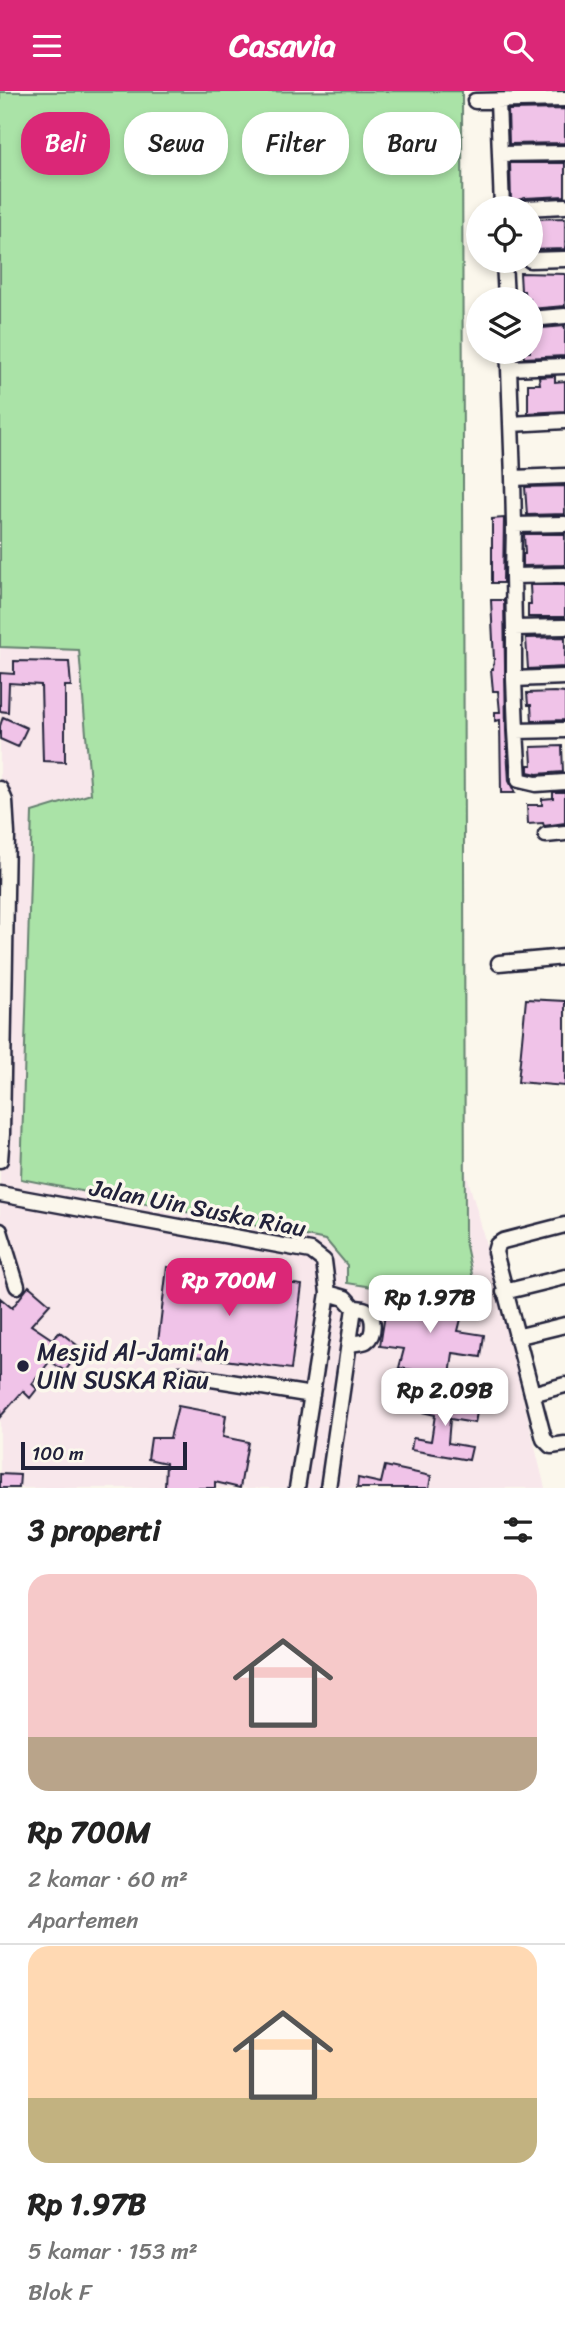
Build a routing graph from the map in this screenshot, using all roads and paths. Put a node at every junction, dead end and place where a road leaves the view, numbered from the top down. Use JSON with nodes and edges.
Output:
{"nodes":[{"id":1,"x":565,"y":99,"type":"edge"},
{"id":2,"x":475,"y":101,"type":"dead end"},
{"id":3,"x":498,"y":101,"type":"junction"},
{"id":4,"x":565,"y":153,"type":"edge"},
{"id":5,"x":500,"y":154,"type":"junction"},
{"id":6,"x":502,"y":196,"type":"edge"},
{"id":7,"x":565,"y":207,"type":"edge"},
{"id":8,"x":543,"y":208,"type":"edge"},
{"id":9,"x":565,"y":259,"type":"edge"},
{"id":10,"x":543,"y":260,"type":"edge"},
{"id":11,"x":565,"y":316,"type":"edge"},
{"id":12,"x":543,"y":318,"type":"edge"},
{"id":13,"x":509,"y":364,"type":"edge"},
{"id":14,"x":565,"y":366,"type":"edge"},
{"id":15,"x":509,"y":368,"type":"junction"},
{"id":16,"x":565,"y":421,"type":"edge"},
{"id":17,"x":511,"y":424,"type":"junction"},
{"id":18,"x":565,"y":476,"type":"edge"},
{"id":19,"x":513,"y":478,"type":"junction"},
{"id":20,"x":565,"y":524,"type":"edge"},
{"id":21,"x":514,"y":525,"type":"junction"},
{"id":22,"x":565,"y":575,"type":"edge"},
{"id":23,"x":513,"y":576,"type":"junction"},
{"id":24,"x":565,"y":627,"type":"edge"},
{"id":25,"x":514,"y":628,"type":"junction"},
{"id":26,"x":565,"y":677,"type":"edge"},
{"id":27,"x":514,"y":679,"type":"junction"},
{"id":28,"x":565,"y":730,"type":"edge"},
{"id":29,"x":516,"y":731,"type":"junction"},
{"id":30,"x":565,"y":782,"type":"edge"},
{"id":31,"x":0,"y":789,"type":"edge"},
{"id":32,"x":565,"y":833,"type":"edge"},
{"id":33,"x":546,"y":835,"type":"dead end"},
{"id":34,"x":3,"y":870,"type":"edge"},
{"id":35,"x":2,"y":952,"type":"edge"},
{"id":36,"x":565,"y":957,"type":"edge"},
{"id":37,"x":499,"y":963,"type":"dead end"},
{"id":38,"x":1,"y":1133,"type":"edge"},
{"id":39,"x":0,"y":1160,"type":"edge"},
{"id":40,"x":0,"y":1194,"type":"edge"},
{"id":41,"x":565,"y":1225,"type":"edge"},
{"id":42,"x":0,"y":1231,"type":"edge"},
{"id":43,"x":565,"y":1277,"type":"edge"},
{"id":44,"x":16,"y":1286,"type":"dead end"},
{"id":45,"x":504,"y":1292,"type":"junction"},
{"id":46,"x":328,"y":1293,"type":"junction"},
{"id":47,"x":354,"y":1308,"type":"junction"},
{"id":48,"x":565,"y":1325,"type":"edge"},
{"id":49,"x":516,"y":1337,"type":"junction"},
{"id":50,"x":349,"y":1344,"type":"junction"},
{"id":51,"x":180,"y":1374,"type":"dead end"},
{"id":52,"x":565,"y":1385,"type":"edge"},
{"id":53,"x":531,"y":1394,"type":"junction"},
{"id":54,"x":312,"y":1395,"type":"junction"},
{"id":55,"x":565,"y":1444,"type":"edge"},
{"id":56,"x":296,"y":1488,"type":"edge"},
{"id":57,"x":328,"y":1488,"type":"edge"}],
"edges":[{"from":1,"to":3,"type":"street"},
{"from":2,"to":3,"type":"street"},
{"from":3,"to":5,"type":"street"},
{"from":4,"to":5,"type":"street"},
{"from":5,"to":6,"type":"street"},
{"from":7,"to":8,"type":"street"},
{"from":9,"to":10,"type":"street"},
{"from":11,"to":12,"type":"street"},
{"from":13,"to":15,"type":"street"},
{"from":14,"to":15,"type":"street"},
{"from":15,"to":17,"type":"street"},
{"from":16,"to":17,"type":"street"},
{"from":17,"to":19,"type":"street"},
{"from":18,"to":19,"type":"street"},
{"from":19,"to":21,"type":"street"},
{"from":20,"to":21,"type":"street"},
{"from":21,"to":23,"type":"street"},
{"from":22,"to":23,"type":"street"},
{"from":23,"to":25,"type":"street"},
{"from":24,"to":25,"type":"street"},
{"from":25,"to":27,"type":"street"},
{"from":26,"to":27,"type":"street"},
{"from":27,"to":29,"type":"street"},
{"from":28,"to":29,"type":"street"},
{"from":29,"to":30,"type":"street"},
{"from":31,"to":34,"type":"street"},
{"from":32,"to":33,"type":"street"},
{"from":34,"to":35,"type":"street"},
{"from":35,"to":38,"type":"street"},
{"from":36,"to":37,"type":"street"},
{"from":38,"to":39,"type":"street"},
{"from":40,"to":46,"type":"street","name":"Jalan Uin Suska Riau"},
{"from":41,"to":45,"type":"street"},
{"from":42,"to":44,"type":"street"},
{"from":43,"to":45,"type":"street"},
{"from":45,"to":49,"type":"street"},
{"from":46,"to":47,"type":"street"},
{"from":46,"to":54,"type":"street","name":"Jalan Uin Suska Riau"},
{"from":47,"to":50,"type":"street"},
{"from":47,"to":50,"type":"street"},
{"from":48,"to":49,"type":"street"},
{"from":49,"to":53,"type":"street"},
{"from":50,"to":57,"type":"street"},
{"from":51,"to":54,"type":"street"},
{"from":52,"to":53,"type":"street"},
{"from":53,"to":55,"type":"street"},
{"from":54,"to":56,"type":"street","name":"Jalan Uin Suska Riau"}]}
